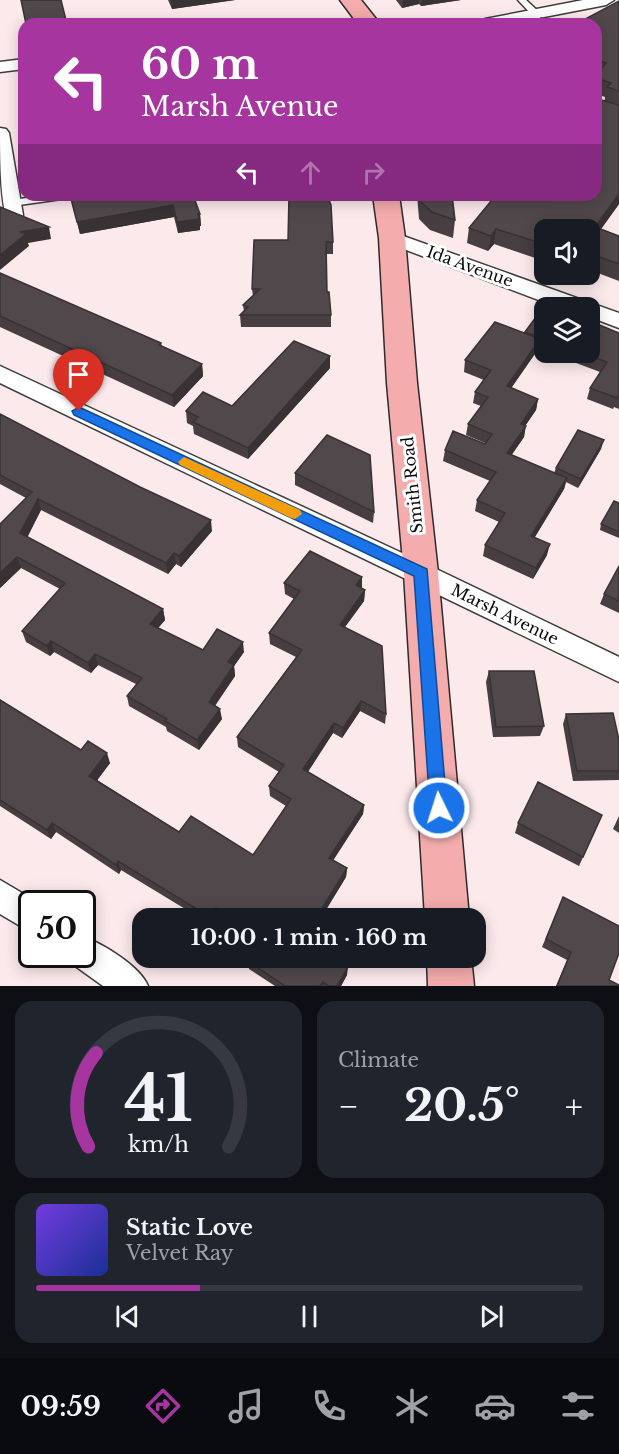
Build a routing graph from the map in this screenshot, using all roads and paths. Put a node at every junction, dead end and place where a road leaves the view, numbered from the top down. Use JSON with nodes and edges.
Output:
{"nodes":[{"id":1,"x":350,"y":0,"type":"edge"},
{"id":2,"x":522,"y":0,"type":"edge"},
{"id":3,"x":606,"y":0,"type":"edge"},
{"id":4,"x":536,"y":14,"type":"junction"},
{"id":5,"x":364,"y":18,"type":"edge"},
{"id":6,"x":516,"y":18,"type":"edge"},
{"id":7,"x":18,"y":65,"type":"edge"},
{"id":8,"x":0,"y":67,"type":"edge"},
{"id":9,"x":0,"y":133,"type":"edge"},
{"id":10,"x":45,"y":201,"type":"edge"},
{"id":11,"x":387,"y":201,"type":"edge"},
{"id":12,"x":13,"y":209,"type":"joint"},
{"id":13,"x":392,"y":238,"type":"junction"},
{"id":14,"x":552,"y":297,"type":"edge"},
{"id":15,"x":600,"y":314,"type":"edge"},
{"id":16,"x":619,"y":321,"type":"edge"},
{"id":17,"x":0,"y":374,"type":"edge"},
{"id":18,"x":422,"y":573,"type":"junction"},
{"id":19,"x":619,"y":670,"type":"edge"},
{"id":20,"x":0,"y":896,"type":"edge"},
{"id":21,"x":18,"y":908,"type":"edge"},
{"id":22,"x":446,"y":908,"type":"edge"},
{"id":23,"x":96,"y":962,"type":"edge"},
{"id":24,"x":450,"y":968,"type":"edge"},
{"id":25,"x":132,"y":986,"type":"edge"},
{"id":26,"x":451,"y":986,"type":"edge"}],
"edges":[{"from":1,"to":5,"type":"main road"},
{"from":2,"to":4,"type":"lane"},
{"from":3,"to":4,"type":"street"},
{"from":4,"to":6,"type":"street"},
{"from":7,"to":8,"type":"street"},
{"from":9,"to":12,"type":"street"},
{"from":10,"to":12,"type":"lane"},
{"from":11,"to":13,"type":"main road","name":"Smith Road"},
{"from":13,"to":14,"type":"street","name":"Ida Avenue"},
{"from":13,"to":18,"type":"main road","name":"Smith Road"},
{"from":15,"to":16,"type":"street"},
{"from":17,"to":18,"type":"street","name":"Marsh Avenue"},
{"from":18,"to":19,"type":"street","name":"Marsh Avenue"},
{"from":18,"to":22,"type":"main road","name":"Smith Road"},
{"from":20,"to":21,"type":"street"},
{"from":23,"to":25,"type":"street"},
{"from":24,"to":26,"type":"main road"}]}
